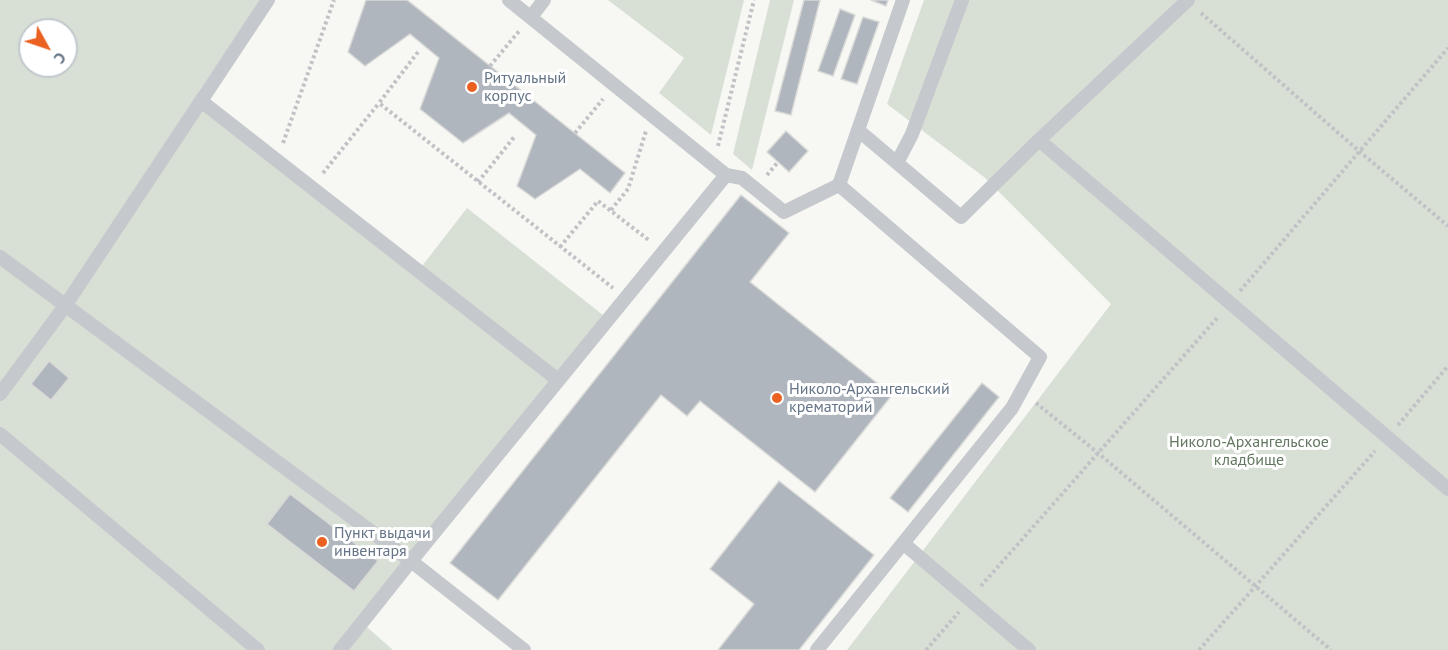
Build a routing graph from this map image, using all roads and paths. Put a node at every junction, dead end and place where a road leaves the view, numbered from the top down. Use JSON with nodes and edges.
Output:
{"nodes":[{"id":1,"x":268,"y":0,"type":"edge"},
{"id":2,"x":334,"y":0,"type":"edge"},
{"id":3,"x":509,"y":0,"type":"edge"},
{"id":4,"x":544,"y":0,"type":"edge"},
{"id":5,"x":754,"y":0,"type":"edge"},
{"id":6,"x":903,"y":0,"type":"edge"},
{"id":7,"x":962,"y":0,"type":"edge"},
{"id":8,"x":1188,"y":0,"type":"edge"},
{"id":9,"x":531,"y":16,"type":"junction"},
{"id":10,"x":1448,"y":48,"type":"edge"},
{"id":11,"x":418,"y":52,"type":"dead end"},
{"id":12,"x":490,"y":66,"type":"dead end"},
{"id":13,"x":615,"y":85,"type":"junction"},
{"id":14,"x":201,"y":101,"type":"junction"},
{"id":15,"x":379,"y":103,"type":"junction"},
{"id":16,"x":651,"y":113,"type":"junction"},
{"id":17,"x":858,"y":130,"type":"junction"},
{"id":18,"x":575,"y":133,"type":"dead end"},
{"id":19,"x":515,"y":136,"type":"dead end"},
{"id":20,"x":1039,"y":140,"type":"junction"},
{"id":21,"x":1359,"y":152,"type":"junction"},
{"id":22,"x":277,"y":161,"type":"junction"},
{"id":23,"x":778,"y":162,"type":"dead end"},
{"id":24,"x":897,"y":163,"type":"junction"},
{"id":25,"x":714,"y":164,"type":"junction"},
{"id":26,"x":770,"y":172,"type":"dead end"},
{"id":27,"x":726,"y":175,"type":"junction"},
{"id":28,"x":478,"y":182,"type":"junction"},
{"id":29,"x":839,"y":185,"type":"junction"},
{"id":30,"x":311,"y":188,"type":"junction"},
{"id":31,"x":611,"y":210,"type":"junction"},
{"id":32,"x":1448,"y":226,"type":"edge"},
{"id":33,"x":560,"y":247,"type":"junction"},
{"id":34,"x":663,"y":252,"type":"junction"},
{"id":35,"x":0,"y":258,"type":"edge"},
{"id":36,"x":625,"y":298,"type":"junction"},
{"id":37,"x":1230,"y":303,"type":"junction"},
{"id":38,"x":65,"y":306,"type":"junction"},
{"id":39,"x":1448,"y":366,"type":"edge"},
{"id":40,"x":558,"y":380,"type":"junction"},
{"id":41,"x":1021,"y":391,"type":"junction"},
{"id":42,"x":0,"y":394,"type":"edge"},
{"id":43,"x":0,"y":434,"type":"edge"},
{"id":44,"x":1387,"y":437,"type":"junction"},
{"id":45,"x":1098,"y":453,"type":"junction"},
{"id":46,"x":1448,"y":489,"type":"edge"},
{"id":47,"x":903,"y":543,"type":"junction"},
{"id":48,"x":411,"y":561,"type":"junction"},
{"id":49,"x":1256,"y":585,"type":"junction"},
{"id":50,"x":970,"y":600,"type":"junction"},
{"id":51,"x":258,"y":650,"type":"edge"},
{"id":52,"x":340,"y":650,"type":"edge"},
{"id":53,"x":524,"y":650,"type":"edge"},
{"id":54,"x":817,"y":650,"type":"edge"},
{"id":55,"x":926,"y":650,"type":"edge"},
{"id":56,"x":1029,"y":650,"type":"edge"},
{"id":57,"x":1199,"y":650,"type":"edge"},
{"id":58,"x":1331,"y":650,"type":"edge"}],
"edges":[{"from":1,"to":14,"type":"lane"},
{"from":2,"to":22,"type":"path"},
{"from":3,"to":9,"type":"lane"},
{"from":4,"to":9,"type":"lane"},
{"from":5,"to":25,"type":"path"},
{"from":6,"to":17,"type":"lane"},
{"from":7,"to":24,"type":"lane"},
{"from":8,"to":20,"type":"lane"},
{"from":8,"to":21,"type":"path"},
{"from":9,"to":12,"type":"path"},
{"from":9,"to":13,"type":"lane"},
{"from":10,"to":21,"type":"path"},
{"from":11,"to":15,"type":"path"},
{"from":13,"to":16,"type":"lane"},
{"from":13,"to":18,"type":"path"},
{"from":14,"to":22,"type":"lane"},
{"from":14,"to":38,"type":"lane"},
{"from":15,"to":28,"type":"path"},
{"from":15,"to":30,"type":"path"},
{"from":16,"to":25,"type":"lane"},
{"from":16,"to":31,"type":"path"},
{"from":17,"to":24,"type":"lane"},
{"from":17,"to":29,"type":"lane"},
{"from":19,"to":28,"type":"path"},
{"from":20,"to":24,"type":"lane"},
{"from":20,"to":37,"type":"lane"},
{"from":21,"to":32,"type":"path"},
{"from":21,"to":37,"type":"path"},
{"from":22,"to":30,"type":"lane"},
{"from":23,"to":26,"type":"path"},
{"from":25,"to":27,"type":"lane"},
{"from":27,"to":29,"type":"lane"},
{"from":27,"to":34,"type":"lane"},
{"from":28,"to":33,"type":"path"},
{"from":29,"to":41,"type":"lane"},
{"from":30,"to":40,"type":"lane"},
{"from":31,"to":33,"type":"path"},
{"from":31,"to":34,"type":"path"},
{"from":33,"to":36,"type":"path"},
{"from":34,"to":36,"type":"lane"},
{"from":35,"to":38,"type":"lane"},
{"from":36,"to":40,"type":"lane"},
{"from":37,"to":44,"type":"lane"},
{"from":37,"to":45,"type":"path"},
{"from":38,"to":42,"type":"lane"},
{"from":38,"to":48,"type":"lane"},
{"from":39,"to":44,"type":"path"},
{"from":40,"to":48,"type":"lane"},
{"from":41,"to":45,"type":"path"},
{"from":41,"to":47,"type":"lane"},
{"from":43,"to":51,"type":"lane"},
{"from":44,"to":46,"type":"lane"},
{"from":44,"to":49,"type":"path"},
{"from":45,"to":49,"type":"path"},
{"from":45,"to":50,"type":"path"},
{"from":47,"to":50,"type":"lane"},
{"from":47,"to":54,"type":"lane"},
{"from":48,"to":52,"type":"lane"},
{"from":48,"to":53,"type":"lane"},
{"from":49,"to":57,"type":"path"},
{"from":49,"to":58,"type":"path"},
{"from":50,"to":55,"type":"path"},
{"from":50,"to":56,"type":"lane"}]}
